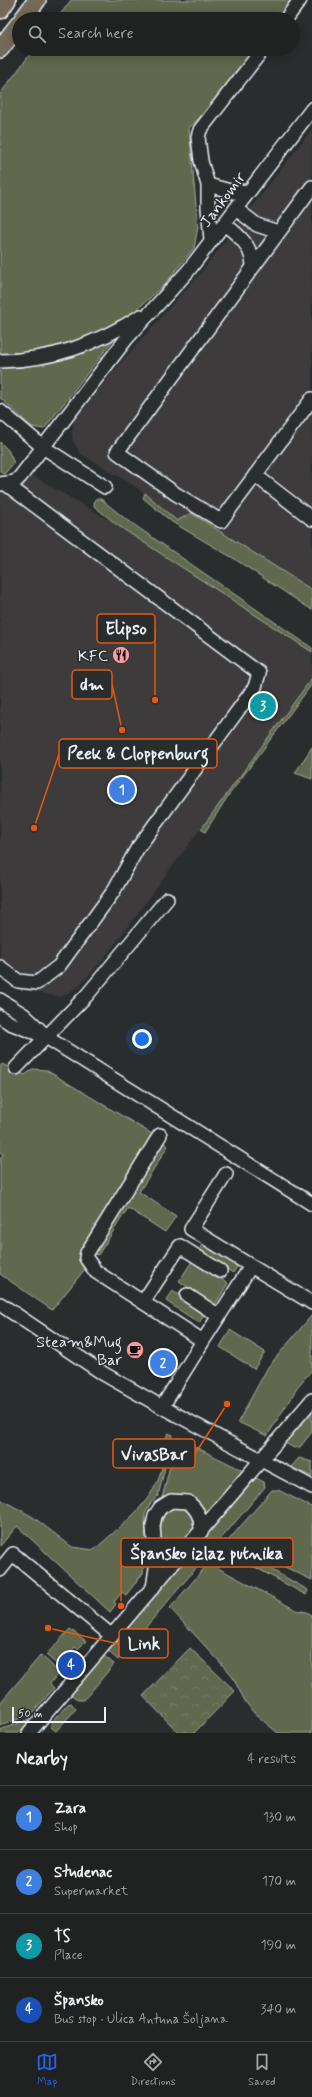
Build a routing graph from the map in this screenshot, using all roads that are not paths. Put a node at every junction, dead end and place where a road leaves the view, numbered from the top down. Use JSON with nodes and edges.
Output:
{"nodes":[{"id":1,"x":7,"y":0,"type":"edge"},
{"id":2,"x":37,"y":0,"type":"edge"},
{"id":3,"x":300,"y":0,"type":"edge"},
{"id":4,"x":0,"y":10,"type":"edge"},
{"id":5,"x":28,"y":12,"type":"edge"},
{"id":6,"x":291,"y":12,"type":"edge"},
{"id":7,"x":12,"y":33,"type":"edge"},
{"id":8,"x":0,"y":49,"type":"edge"},
{"id":9,"x":258,"y":56,"type":"edge"},
{"id":10,"x":312,"y":109,"type":"edge"},
{"id":11,"x":208,"y":185,"type":"junction"},
{"id":12,"x":312,"y":187,"type":"edge"},
{"id":13,"x":249,"y":191,"type":"junction"},
{"id":14,"x":236,"y":209,"type":"junction"},
{"id":15,"x":224,"y":224,"type":"junction"},
{"id":16,"x":278,"y":232,"type":"junction"},
{"id":17,"x":212,"y":240,"type":"junction"},
{"id":18,"x":253,"y":266,"type":"junction"},
{"id":19,"x":155,"y":307,"type":"junction"},
{"id":20,"x":0,"y":362,"type":"edge"},
{"id":21,"x":312,"y":399,"type":"edge"},
{"id":22,"x":0,"y":411,"type":"edge"},
{"id":23,"x":43,"y":447,"type":"junction"},
{"id":24,"x":255,"y":475,"type":"junction"},
{"id":25,"x":3,"y":484,"type":"edge"},
{"id":26,"x":105,"y":487,"type":"dead end"},
{"id":27,"x":312,"y":519,"type":"edge"},
{"id":28,"x":167,"y":899,"type":"dead end"},
{"id":29,"x":0,"y":967,"type":"edge"},
{"id":30,"x":0,"y":1000,"type":"edge"},
{"id":31,"x":0,"y":1017,"type":"edge"},
{"id":32,"x":46,"y":1037,"type":"junction"},
{"id":33,"x":16,"y":1068,"type":"dead end"},
{"id":34,"x":160,"y":1135,"type":"dead end"},
{"id":35,"x":226,"y":1174,"type":"dead end"},
{"id":36,"x":312,"y":1204,"type":"edge"},
{"id":37,"x":191,"y":1229,"type":"junction"},
{"id":38,"x":180,"y":1246,"type":"junction"},
{"id":39,"x":251,"y":1266,"type":"junction"},
{"id":40,"x":220,"y":1271,"type":"dead end"},
{"id":41,"x":187,"y":1295,"type":"dead end"},
{"id":42,"x":143,"y":1302,"type":"junction"},
{"id":43,"x":312,"y":1303,"type":"edge"},
{"id":44,"x":0,"y":1304,"type":"edge"},
{"id":45,"x":219,"y":1316,"type":"junction"},
{"id":46,"x":203,"y":1340,"type":"junction"},
{"id":47,"x":312,"y":1400,"type":"edge"},
{"id":48,"x":162,"y":1407,"type":"junction"},
{"id":49,"x":261,"y":1460,"type":"junction"},
{"id":50,"x":312,"y":1487,"type":"edge"},
{"id":51,"x":201,"y":1532,"type":"junction"},
{"id":52,"x":0,"y":1570,"type":"edge"},
{"id":53,"x":152,"y":1589,"type":"junction"},
{"id":54,"x":112,"y":1636,"type":"junction"},
{"id":55,"x":29,"y":1733,"type":"edge"}],
"edges":[{"from":1,"to":4,"type":"main road"},
{"from":2,"to":5,"type":"main road"},
{"from":3,"to":6,"type":"street"},
{"from":7,"to":8,"type":"main road"},
{"from":9,"to":11,"type":"street"},
{"from":10,"to":13,"type":"street","name":"Jankomir"},
{"from":11,"to":13,"type":"street"},
{"from":11,"to":17,"type":"street"},
{"from":12,"to":16,"type":"street"},
{"from":13,"to":14,"type":"street","name":"Jankomir"},
{"from":14,"to":15,"type":"street","name":"Jankomir"},
{"from":14,"to":16,"type":"street"},
{"from":15,"to":17,"type":"street","name":"Jankomir"},
{"from":15,"to":18,"type":"street"},
{"from":16,"to":18,"type":"street"},
{"from":17,"to":19,"type":"street","name":"Jankomir"},
{"from":18,"to":24,"type":"street"},
{"from":19,"to":20,"type":"street","name":"Jankomir"},
{"from":19,"to":23,"type":"street","name":"Jankomir"},
{"from":21,"to":24,"type":"street"},
{"from":22,"to":23,"type":"street"},
{"from":23,"to":25,"type":"street","name":"Jankomir"},
{"from":23,"to":26,"type":"street"},
{"from":24,"to":27,"type":"street"},
{"from":25,"to":29,"type":"street"},
{"from":28,"to":32,"type":"street"},
{"from":30,"to":32,"type":"street"},
{"from":31,"to":32,"type":"street"},
{"from":32,"to":33,"type":"street"},
{"from":32,"to":36,"type":"street"},
{"from":34,"to":42,"type":"street"},
{"from":35,"to":37,"type":"street"},
{"from":37,"to":38,"type":"street"},
{"from":37,"to":39,"type":"street"},
{"from":38,"to":40,"type":"street"},
{"from":38,"to":42,"type":"street"},
{"from":39,"to":43,"type":"street"},
{"from":39,"to":45,"type":"street"},
{"from":41,"to":45,"type":"street"},
{"from":42,"to":46,"type":"street"},
{"from":44,"to":48,"type":"street"},
{"from":45,"to":46,"type":"street"},
{"from":46,"to":48,"type":"street"},
{"from":47,"to":49,"type":"street"},
{"from":48,"to":49,"type":"street"},
{"from":49,"to":50,"type":"street"},
{"from":49,"to":51,"type":"street"},
{"from":51,"to":53,"type":"street"},
{"from":51,"to":53,"type":"street"},
{"from":52,"to":54,"type":"street"},
{"from":53,"to":54,"type":"street"},
{"from":54,"to":55,"type":"street"}]}
